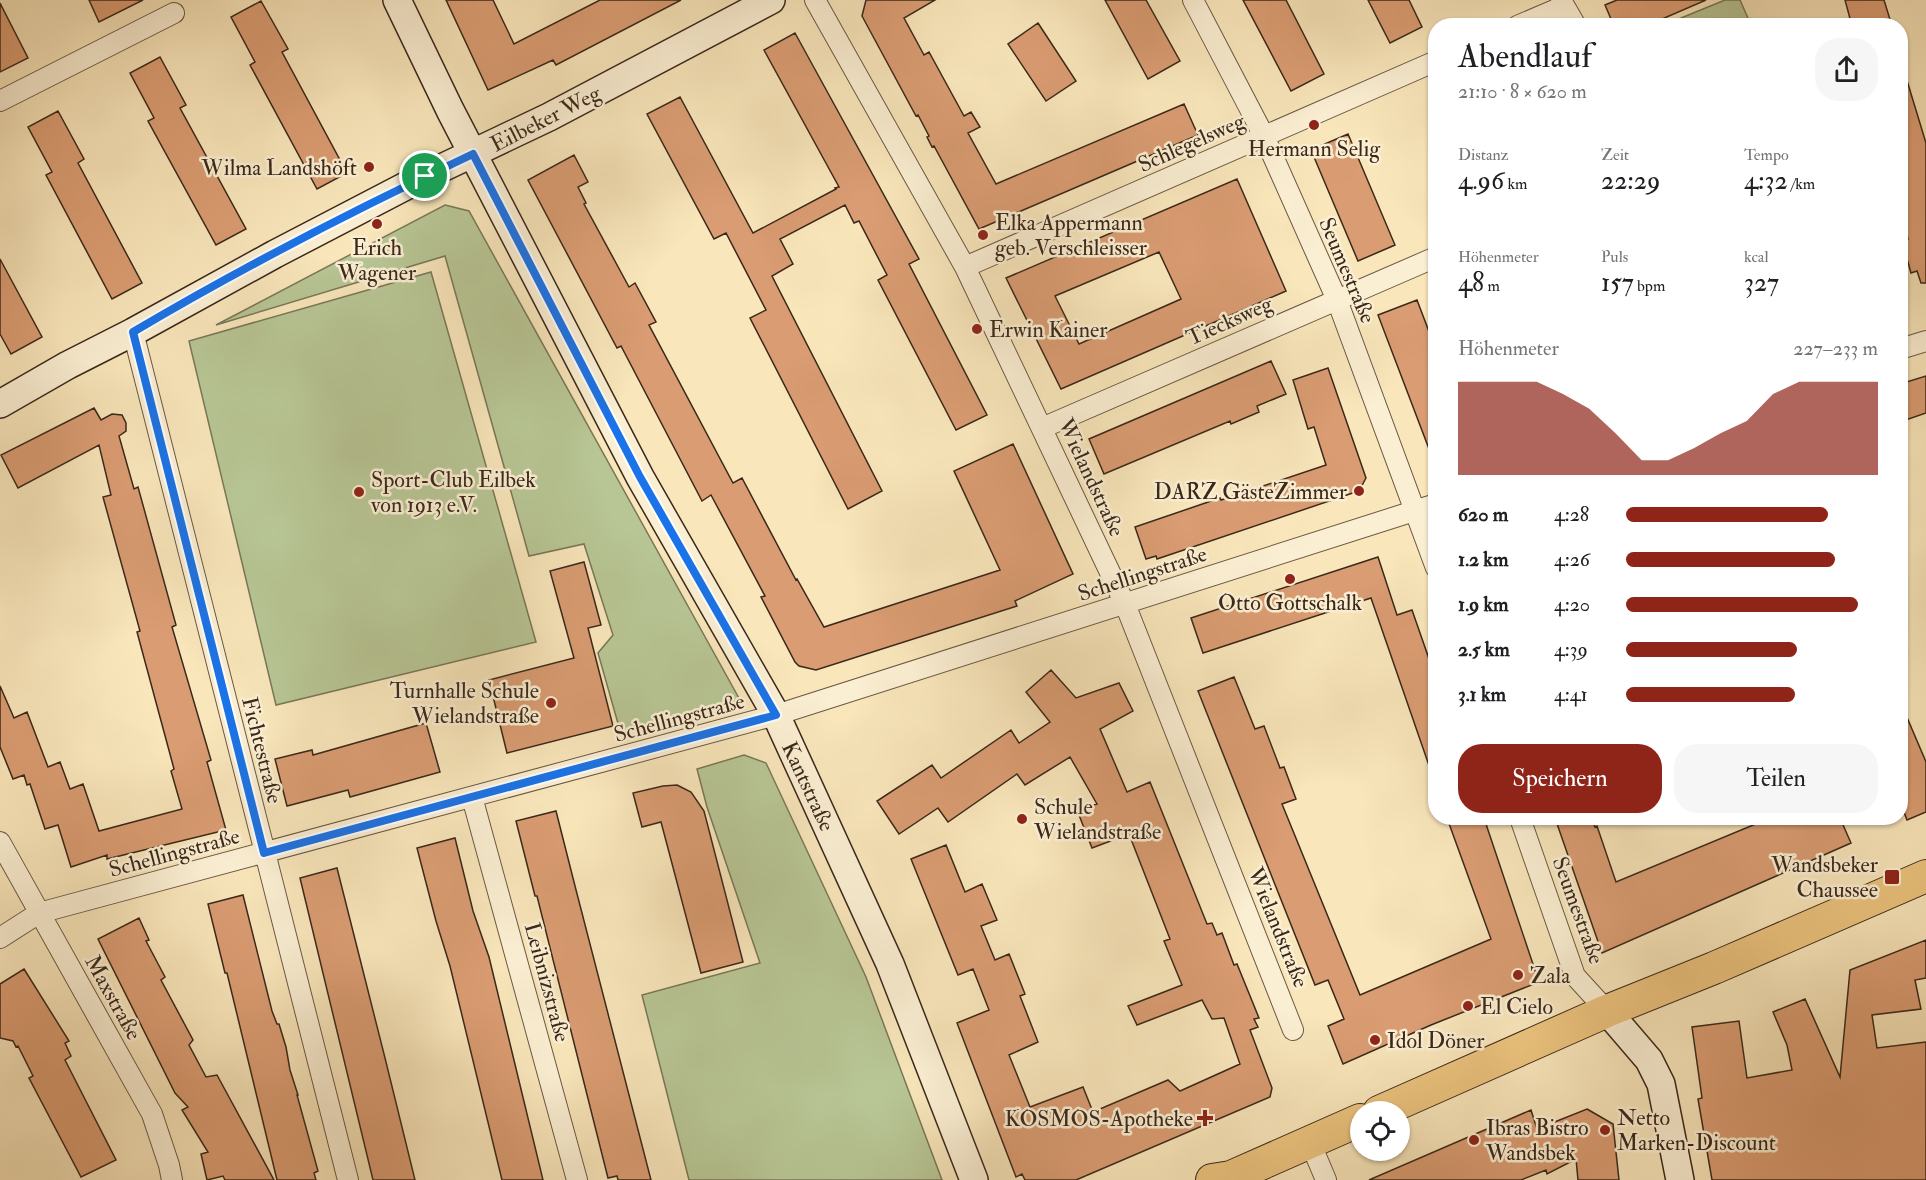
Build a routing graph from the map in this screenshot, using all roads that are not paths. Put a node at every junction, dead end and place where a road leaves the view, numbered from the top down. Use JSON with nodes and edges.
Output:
{"nodes":[{"id":1,"x":397,"y":0,"type":"edge"},
{"id":2,"x":771,"y":0,"type":"edge"},
{"id":3,"x":815,"y":0,"type":"edge"},
{"id":4,"x":1193,"y":0,"type":"edge"},
{"id":5,"x":1562,"y":3,"type":"edge"},
{"id":6,"x":174,"y":13,"type":"dead end"},
{"id":7,"x":1533,"y":18,"type":"edge"},
{"id":8,"x":1572,"y":18,"type":"edge"},
{"id":9,"x":1428,"y":64,"type":"edge"},
{"id":10,"x":0,"y":101,"type":"edge"},
{"id":11,"x":1264,"y":136,"type":"junction"},
{"id":12,"x":473,"y":154,"type":"junction"},
{"id":13,"x":1428,"y":260,"type":"edge"},
{"id":14,"x":965,"y":267,"type":"junction"},
{"id":15,"x":1337,"y":300,"type":"junction"},
{"id":16,"x":133,"y":332,"type":"junction"},
{"id":17,"x":1926,"y":341,"type":"edge"},
{"id":18,"x":1908,"y":347,"type":"edge"},
{"id":19,"x":0,"y":404,"type":"edge"},
{"id":20,"x":1042,"y":428,"type":"junction"},
{"id":21,"x":1428,"y":507,"type":"edge"},
{"id":22,"x":1414,"y":512,"type":"junction"},
{"id":23,"x":1428,"y":548,"type":"edge"},
{"id":24,"x":1125,"y":604,"type":"junction"},
{"id":25,"x":776,"y":715,"type":"junction"},
{"id":26,"x":472,"y":797,"type":"junction"},
{"id":27,"x":1522,"y":825,"type":"edge"},
{"id":28,"x":0,"y":843,"type":"edge"},
{"id":29,"x":264,"y":853,"type":"junction"},
{"id":30,"x":1926,"y":876,"type":"edge"},
{"id":31,"x":39,"y":914,"type":"junction"},
{"id":32,"x":0,"y":938,"type":"edge"},
{"id":33,"x":1607,"y":1011,"type":"junction"},
{"id":34,"x":1293,"y":1030,"type":"dead end"},
{"id":35,"x":1404,"y":1101,"type":"edge"},
{"id":36,"x":1350,"y":1124,"type":"edge"},
{"id":37,"x":1310,"y":1142,"type":"junction"},
{"id":38,"x":1224,"y":1179,"type":"edge"},
{"id":39,"x":172,"y":1180,"type":"edge"},
{"id":40,"x":348,"y":1180,"type":"edge"},
{"id":41,"x":577,"y":1180,"type":"edge"},
{"id":42,"x":974,"y":1180,"type":"edge"},
{"id":43,"x":1326,"y":1180,"type":"edge"},
{"id":44,"x":1680,"y":1180,"type":"edge"}],
"edges":[{"from":1,"to":12,"type":"street","name":"Kantstraße"},
{"from":2,"to":12,"type":"street","name":"Eilbeker Weg"},
{"from":3,"to":14,"type":"street","name":"Wielandstraße"},
{"from":4,"to":11,"type":"street","name":"Seumestraße"},
{"from":5,"to":7,"type":"street"},
{"from":5,"to":8,"type":"street"},
{"from":6,"to":10,"type":"street"},
{"from":9,"to":11,"type":"street","name":"Schlegelsweg"},
{"from":11,"to":14,"type":"street","name":"Schlegelsweg"},
{"from":11,"to":15,"type":"street","name":"Seumestraße"},
{"from":12,"to":16,"type":"street","name":"Eilbeker Weg"},
{"from":12,"to":25,"type":"street","name":"Kantstraße"},
{"from":13,"to":15,"type":"street","name":"Tiecksweg"},
{"from":14,"to":20,"type":"street","name":"Wielandstraße"},
{"from":15,"to":20,"type":"street","name":"Tiecksweg"},
{"from":15,"to":22,"type":"street","name":"Seumestraße"},
{"from":16,"to":19,"type":"street","name":"Eilbeker Weg"},
{"from":16,"to":29,"type":"street","name":"Fichtestraße"},
{"from":17,"to":18,"type":"street"},
{"from":20,"to":24,"type":"street","name":"Wielandstraße"},
{"from":21,"to":22,"type":"street","name":"Schellingstraße"},
{"from":22,"to":23,"type":"street","name":"Seumestraße"},
{"from":22,"to":24,"type":"street","name":"Schellingstraße"},
{"from":24,"to":25,"type":"street","name":"Schellingstraße"},
{"from":24,"to":34,"type":"street","name":"Wielandstraße"},
{"from":25,"to":26,"type":"street","name":"Schellingstraße"},
{"from":25,"to":42,"type":"street","name":"Kantstraße"},
{"from":26,"to":29,"type":"street","name":"Schellingstraße"},
{"from":26,"to":41,"type":"street","name":"Leibnizstraße"},
{"from":27,"to":33,"type":"street","name":"Seumestraße"},
{"from":28,"to":31,"type":"street","name":"Maxstraße"},
{"from":29,"to":31,"type":"street","name":"Schellingstraße"},
{"from":29,"to":40,"type":"street","name":"Fichtestraße"},
{"from":30,"to":33,"type":"main road"},
{"from":31,"to":32,"type":"street","name":"Schellingstraße"},
{"from":31,"to":39,"type":"street","name":"Maxstraße"},
{"from":33,"to":35,"type":"main road"},
{"from":33,"to":44,"type":"street"},
{"from":36,"to":37,"type":"main road"},
{"from":37,"to":38,"type":"main road"},
{"from":37,"to":43,"type":"street"}]}
